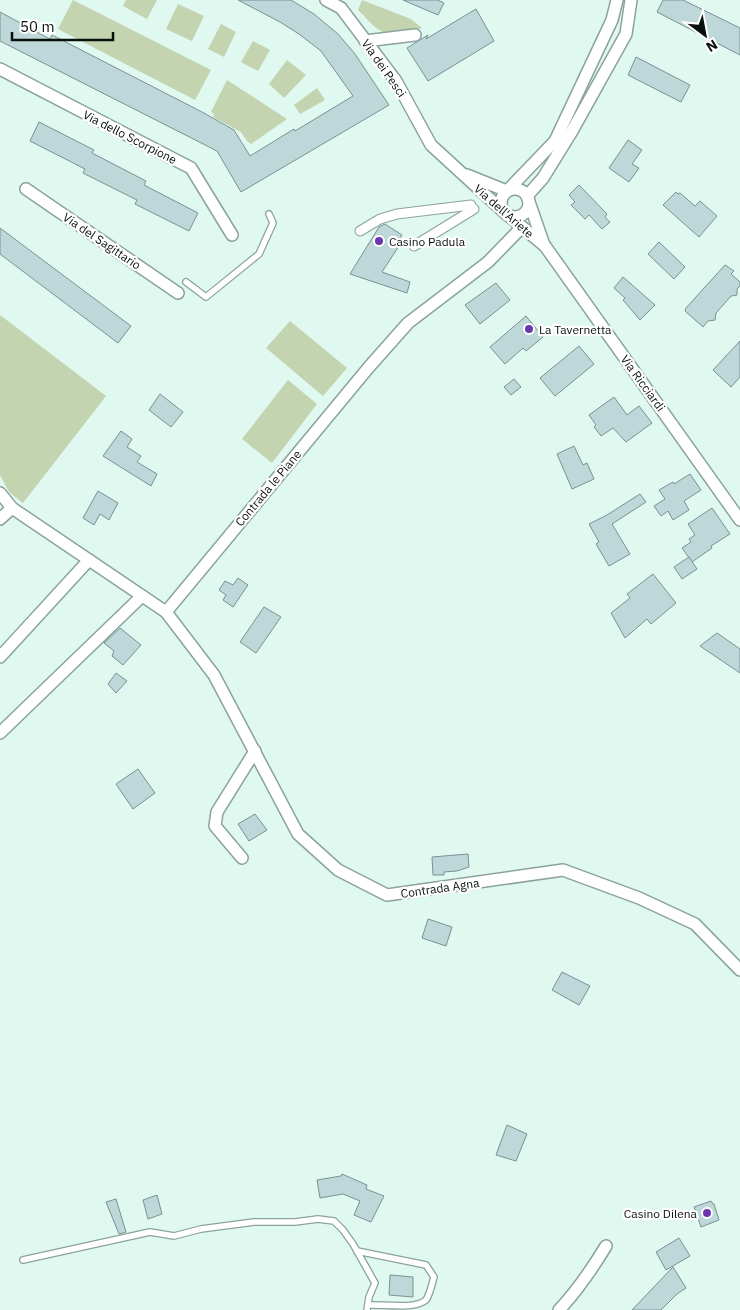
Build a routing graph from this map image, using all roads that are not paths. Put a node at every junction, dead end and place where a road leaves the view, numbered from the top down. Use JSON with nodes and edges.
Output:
{"nodes":[{"id":1,"x":326,"y":0,"type":"edge"},
{"id":2,"x":617,"y":0,"type":"edge"},
{"id":3,"x":631,"y":0,"type":"edge"},
{"id":4,"x":415,"y":35,"type":"dead end"},
{"id":5,"x":365,"y":40,"type":"junction"},
{"id":6,"x":0,"y":69,"type":"edge"},
{"id":7,"x":460,"y":172,"type":"junction"},
{"id":8,"x":26,"y":189,"type":"dead end"},
{"id":9,"x":507,"y":191,"type":"junction"},
{"id":10,"x":527,"y":196,"type":"junction"},
{"id":11,"x":503,"y":211,"type":"junction"},
{"id":12,"x":268,"y":214,"type":"dead end"},
{"id":13,"x":522,"y":227,"type":"junction"},
{"id":14,"x":360,"y":231,"type":"dead end"},
{"id":15,"x":232,"y":235,"type":"dead end"},
{"id":16,"x":414,"y":246,"type":"dead end"},
{"id":17,"x":545,"y":246,"type":"junction"},
{"id":18,"x":186,"y":282,"type":"dead end"},
{"id":19,"x":178,"y":293,"type":"dead end"},
{"id":20,"x":0,"y":493,"type":"edge"},
{"id":21,"x":12,"y":508,"type":"junction"},
{"id":22,"x":0,"y":519,"type":"edge"},
{"id":23,"x":740,"y":520,"type":"edge"},
{"id":24,"x":89,"y":560,"type":"junction"},
{"id":25,"x":142,"y":596,"type":"junction"},
{"id":26,"x":166,"y":612,"type":"junction"},
{"id":27,"x":0,"y":656,"type":"edge"},
{"id":28,"x":0,"y":733,"type":"edge"},
{"id":29,"x":255,"y":751,"type":"junction"},
{"id":30,"x":242,"y":858,"type":"dead end"},
{"id":31,"x":740,"y":970,"type":"edge"},
{"id":32,"x":606,"y":1246,"type":"dead end"},
{"id":33,"x":357,"y":1251,"type":"junction"},
{"id":34,"x":24,"y":1260,"type":"dead end"},
{"id":35,"x":368,"y":1307,"type":"edge"},
{"id":36,"x":559,"y":1310,"type":"edge"}],
"edges":[{"from":1,"to":5,"type":"street","name":"Via dei Pesci"},
{"from":2,"to":9,"type":"street","name":"Via dell'Ariete"},
{"from":3,"to":10,"type":"street"},
{"from":4,"to":5,"type":"street"},
{"from":5,"to":7,"type":"street","name":"Via dei Pesci"},
{"from":6,"to":15,"type":"street","name":"Via dello Scorpione"},
{"from":7,"to":9,"type":"street","name":"Via dell'Ariete"},
{"from":7,"to":11,"type":"street","name":"Via dell'Ariete"},
{"from":8,"to":19,"type":"street","name":"Via del Sagittario"},
{"from":9,"to":10,"type":"street"},
{"from":9,"to":11,"type":"street"},
{"from":10,"to":11,"type":"street"},
{"from":10,"to":17,"type":"street","name":"Via dell'Ariete"},
{"from":11,"to":13,"type":"street","name":"Via dell'Ariete"},
{"from":12,"to":18,"type":"lane"},
{"from":13,"to":17,"type":"street","name":"Via dell'Ariete"},
{"from":13,"to":26,"type":"street","name":"Contrada le Piane"},
{"from":14,"to":16,"type":"street"},
{"from":17,"to":23,"type":"street","name":"Via Ricciardi"},
{"from":20,"to":21,"type":"street"},
{"from":21,"to":22,"type":"street"},
{"from":21,"to":24,"type":"street"},
{"from":24,"to":25,"type":"street"},
{"from":24,"to":27,"type":"street"},
{"from":25,"to":26,"type":"street"},
{"from":25,"to":28,"type":"street"},
{"from":26,"to":29,"type":"street","name":"Contrada Agna"},
{"from":29,"to":30,"type":"street"},
{"from":29,"to":31,"type":"street","name":"Contrada Agna"},
{"from":32,"to":36,"type":"street"},
{"from":33,"to":34,"type":"lane"},
{"from":33,"to":35,"type":"lane"},
{"from":33,"to":35,"type":"lane"}]}
